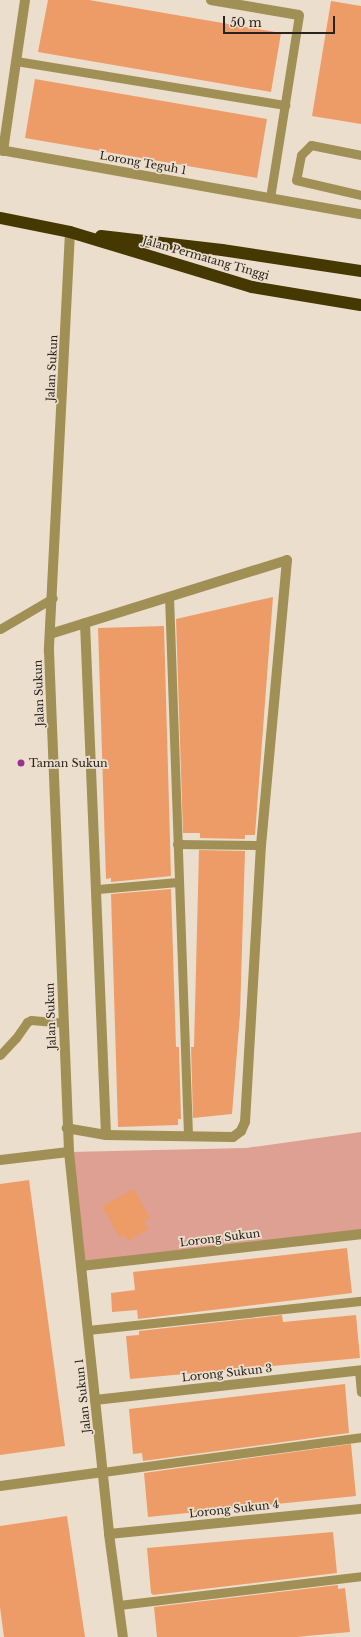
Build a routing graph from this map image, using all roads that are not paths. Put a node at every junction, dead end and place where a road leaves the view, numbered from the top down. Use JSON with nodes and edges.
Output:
{"nodes":[{"id":1,"x":25,"y":0,"type":"edge"},
{"id":2,"x":211,"y":0,"type":"edge"},
{"id":3,"x":299,"y":15,"type":"joint"},
{"id":4,"x":16,"y":61,"type":"junction"},
{"id":5,"x":285,"y":105,"type":"junction"},
{"id":6,"x":2,"y":151,"type":"edge"},
{"id":7,"x":361,"y":155,"type":"edge"},
{"id":8,"x":361,"y":195,"type":"edge"},
{"id":9,"x":270,"y":198,"type":"junction"},
{"id":10,"x":361,"y":214,"type":"edge"},
{"id":11,"x":0,"y":218,"type":"edge"},
{"id":12,"x":70,"y":232,"type":"junction"},
{"id":13,"x":361,"y":271,"type":"edge"},
{"id":14,"x":361,"y":296,"type":"edge"},
{"id":15,"x":343,"y":302,"type":"junction"},
{"id":16,"x":361,"y":305,"type":"edge"},
{"id":17,"x":170,"y":596,"type":"junction"},
{"id":18,"x":52,"y":598,"type":"junction"},
{"id":19,"x":85,"y":623,"type":"junction"},
{"id":20,"x":0,"y":629,"type":"edge"},
{"id":21,"x":50,"y":634,"type":"junction"},
{"id":22,"x":177,"y":844,"type":"junction"},
{"id":23,"x":261,"y":845,"type":"junction"},
{"id":24,"x":178,"y":882,"type":"junction"},
{"id":25,"x":98,"y":889,"type":"junction"},
{"id":26,"x":63,"y":1023,"type":"junction"},
{"id":27,"x":0,"y":1055,"type":"edge"},
{"id":28,"x":67,"y":1128,"type":"junction"},
{"id":29,"x":106,"y":1135,"type":"junction"},
{"id":30,"x":188,"y":1135,"type":"junction"},
{"id":31,"x":69,"y":1152,"type":"junction"},
{"id":32,"x":0,"y":1160,"type":"edge"},
{"id":33,"x":361,"y":1234,"type":"edge"},
{"id":34,"x":81,"y":1266,"type":"junction"},
{"id":35,"x":361,"y":1301,"type":"edge"},
{"id":36,"x":88,"y":1330,"type":"junction"},
{"id":37,"x":360,"y":1370,"type":"edge"},
{"id":38,"x":361,"y":1392,"type":"edge"},
{"id":39,"x":95,"y":1400,"type":"junction"},
{"id":40,"x":361,"y":1437,"type":"edge"},
{"id":41,"x":103,"y":1472,"type":"junction"},
{"id":42,"x":0,"y":1486,"type":"edge"},
{"id":43,"x":361,"y":1509,"type":"edge"},
{"id":44,"x":109,"y":1534,"type":"junction"},
{"id":45,"x":361,"y":1576,"type":"edge"},
{"id":46,"x":119,"y":1605,"type":"junction"},
{"id":47,"x":123,"y":1637,"type":"edge"}],
"edges":[{"from":1,"to":4,"type":"street"},
{"from":2,"to":3,"type":"street"},
{"from":3,"to":5,"type":"lane"},
{"from":4,"to":5,"type":"lane"},
{"from":4,"to":6,"type":"street"},
{"from":5,"to":9,"type":"lane"},
{"from":6,"to":9,"type":"street","name":"Lorong Teguh 1"},
{"from":7,"to":8,"type":"lane"},
{"from":9,"to":10,"type":"street","name":"Lorong Teguh 1"},
{"from":11,"to":12,"type":"highway","name":"Jalan Permatang Tinggi"},
{"from":12,"to":13,"type":"highway","name":"Jalan Permatang Tinggi"},
{"from":12,"to":15,"type":"highway","name":"Jalan Permatang Tinggi"},
{"from":12,"to":18,"type":"street","name":"Jalan Sukun"},
{"from":14,"to":15,"type":"highway"},
{"from":15,"to":16,"type":"highway","name":"Jalan Permatang Tinggi"},
{"from":17,"to":19,"type":"street"},
{"from":17,"to":22,"type":"lane"},
{"from":17,"to":23,"type":"street"},
{"from":18,"to":20,"type":"lane"},
{"from":18,"to":21,"type":"street","name":"Jalan Sukun"},
{"from":19,"to":21,"type":"street"},
{"from":19,"to":25,"type":"street"},
{"from":21,"to":26,"type":"street","name":"Jalan Sukun"},
{"from":22,"to":23,"type":"lane"},
{"from":22,"to":24,"type":"lane"},
{"from":23,"to":30,"type":"street"},
{"from":24,"to":25,"type":"lane"},
{"from":24,"to":30,"type":"lane"},
{"from":25,"to":29,"type":"street"},
{"from":26,"to":27,"type":"lane"},
{"from":26,"to":28,"type":"street","name":"Jalan Sukun"},
{"from":28,"to":29,"type":"street"},
{"from":28,"to":31,"type":"street","name":"Jalan Sukun"},
{"from":29,"to":30,"type":"street"},
{"from":31,"to":32,"type":"street"},
{"from":31,"to":34,"type":"street","name":"Jalan Sukun 1"},
{"from":33,"to":34,"type":"street","name":"Lorong Sukun"},
{"from":34,"to":36,"type":"street","name":"Jalan Sukun 1"},
{"from":35,"to":36,"type":"lane"},
{"from":36,"to":39,"type":"street","name":"Jalan Sukun 1"},
{"from":37,"to":38,"type":"lane"},
{"from":37,"to":39,"type":"street","name":"Lorong Sukun 3"},
{"from":39,"to":41,"type":"street","name":"Jalan Sukun 1"},
{"from":40,"to":41,"type":"lane"},
{"from":41,"to":42,"type":"street"},
{"from":41,"to":44,"type":"street","name":"Jalan Sukun 1"},
{"from":43,"to":44,"type":"street","name":"Lorong Sukun 4"},
{"from":44,"to":46,"type":"street","name":"Jalan Sukun 1"},
{"from":45,"to":46,"type":"lane"},
{"from":46,"to":47,"type":"street","name":"Jalan Sukun 1"}]}
